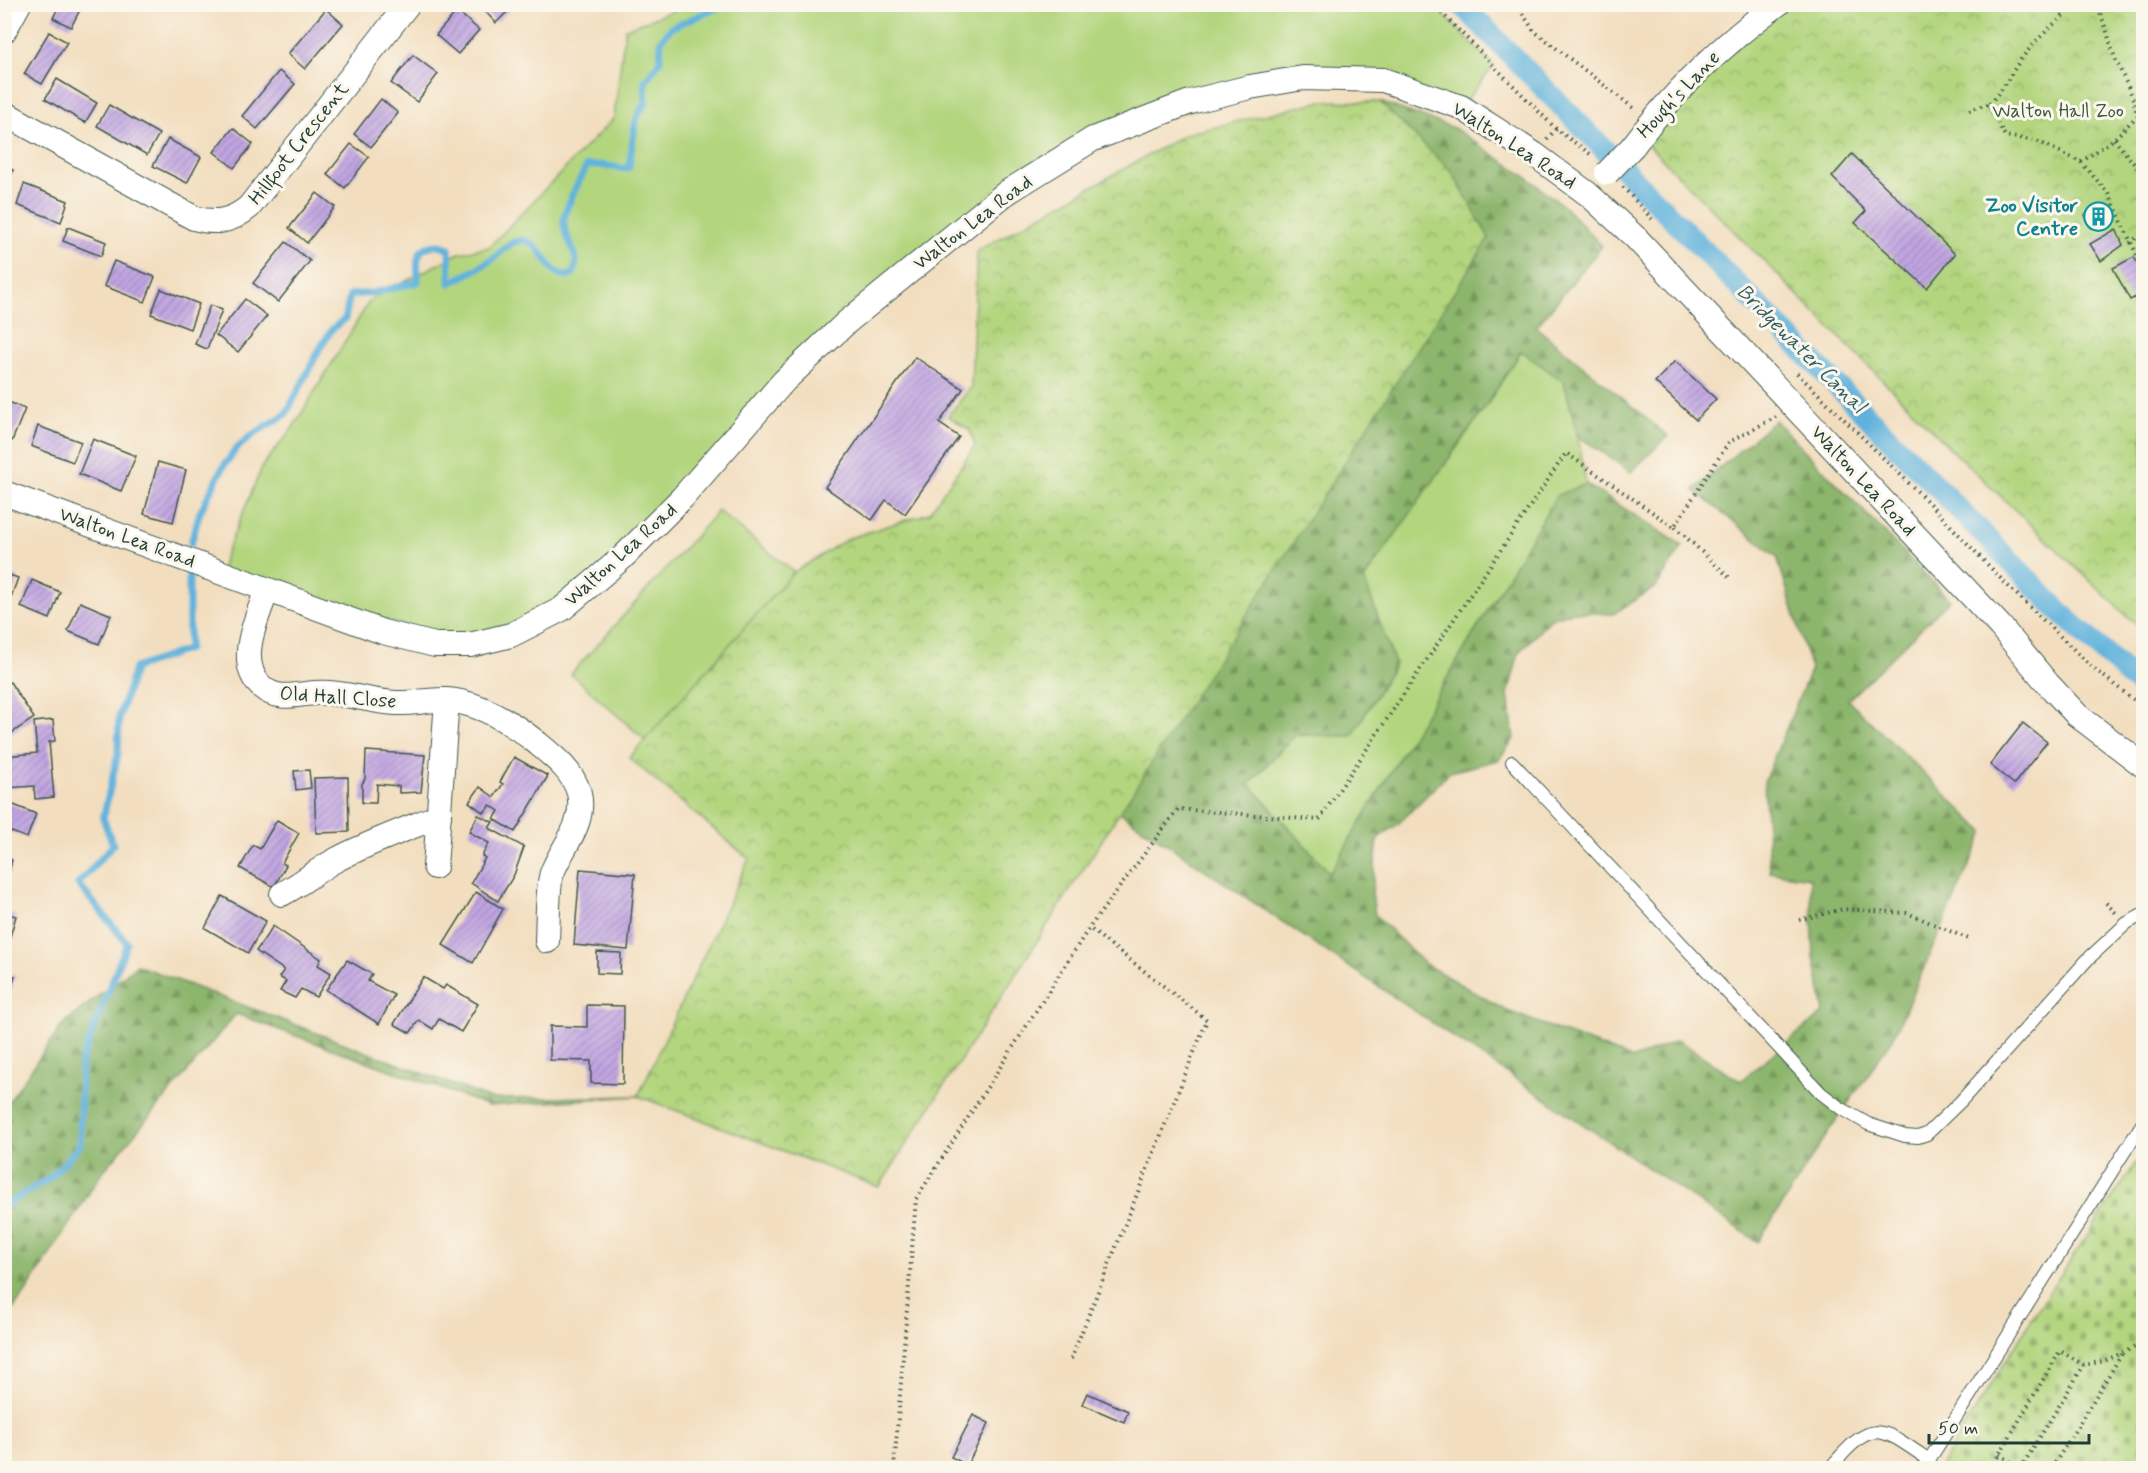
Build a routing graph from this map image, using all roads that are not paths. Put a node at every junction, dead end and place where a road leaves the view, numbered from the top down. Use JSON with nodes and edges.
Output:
{"nodes":[{"id":1,"x":19,"y":4,"type":"edge"},
{"id":2,"x":408,"y":4,"type":"edge"},
{"id":3,"x":1778,"y":4,"type":"edge"},
{"id":4,"x":4,"y":31,"type":"edge"},
{"id":5,"x":4,"y":113,"type":"edge"},
{"id":6,"x":1588,"y":194,"type":"junction"},
{"id":7,"x":4,"y":493,"type":"edge"},
{"id":8,"x":267,"y":590,"type":"junction"},
{"id":9,"x":447,"y":700,"type":"junction"},
{"id":10,"x":1512,"y":762,"type":"dead end"},
{"id":11,"x":2144,"y":766,"type":"edge"},
{"id":12,"x":439,"y":816,"type":"junction"},
{"id":13,"x":435,"y":867,"type":"dead end"},
{"id":14,"x":282,"y":894,"type":"dead end"},
{"id":15,"x":2144,"y":914,"type":"edge"},
{"id":16,"x":547,"y":941,"type":"dead end"},
{"id":17,"x":2144,"y":1121,"type":"edge"},
{"id":18,"x":1926,"y":1464,"type":"edge"},
{"id":19,"x":1830,"y":1468,"type":"edge"}],
"edges":[{"from":1,"to":4,"type":"street"},
{"from":2,"to":5,"type":"street","name":"Hillfoot Crescent"},
{"from":3,"to":6,"type":"street","name":"Hough's Lane","bridge":true},
{"from":6,"to":8,"type":"street","name":"Walton Lea Road"},
{"from":6,"to":11,"type":"street","name":"Walton Lea Road"},
{"from":7,"to":8,"type":"street","name":"Walton Lea Road"},
{"from":8,"to":9,"type":"street","name":"Old Hall Close"},
{"from":9,"to":12,"type":"street"},
{"from":9,"to":16,"type":"street","name":"Old Hall Close"},
{"from":10,"to":15,"type":"lane"},
{"from":12,"to":13,"type":"street"},
{"from":12,"to":14,"type":"street"},
{"from":17,"to":18,"type":"lane"},
{"from":18,"to":19,"type":"lane"}]}
